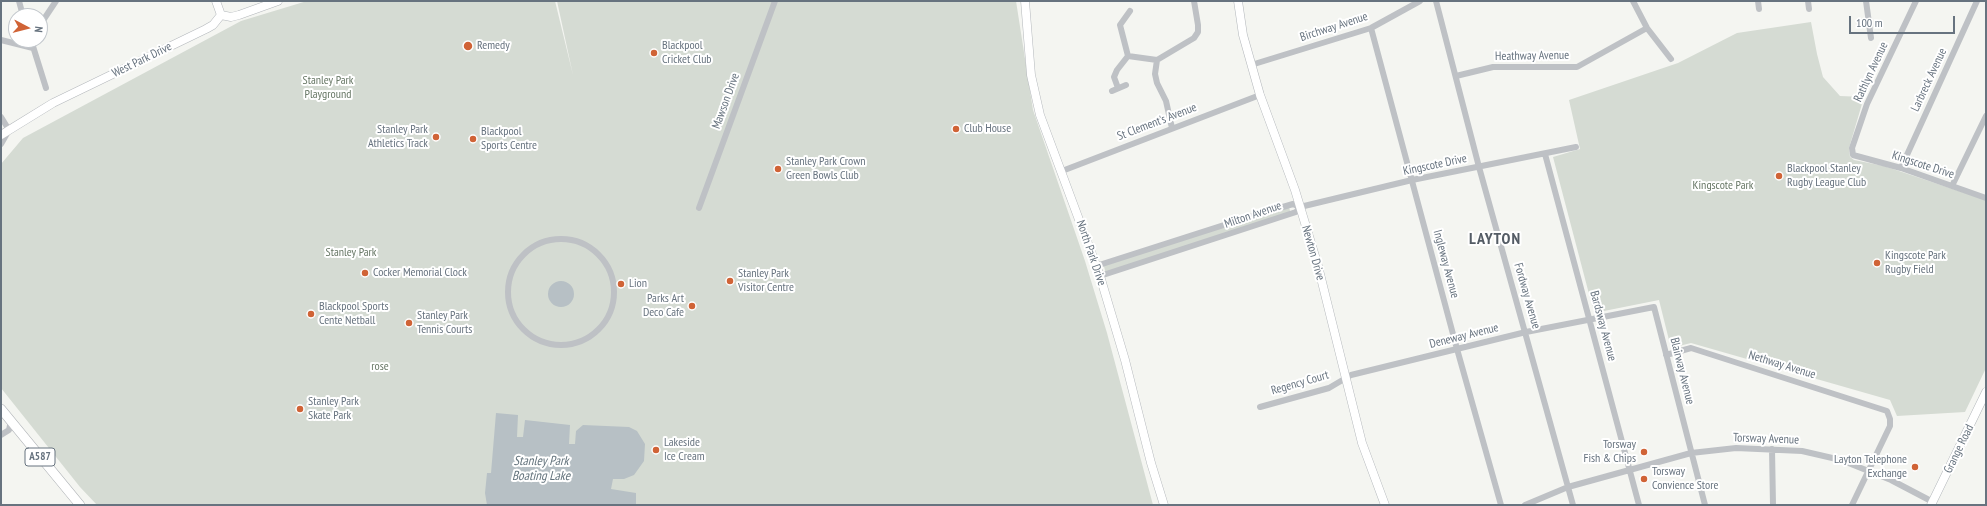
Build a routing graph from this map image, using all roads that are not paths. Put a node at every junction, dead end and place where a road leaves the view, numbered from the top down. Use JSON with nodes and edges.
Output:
{"nodes":[{"id":1,"x":56,"y":1,"type":"edge"},
{"id":2,"x":216,"y":1,"type":"edge"},
{"id":3,"x":278,"y":1,"type":"edge"},
{"id":4,"x":775,"y":1,"type":"edge"},
{"id":5,"x":1025,"y":1,"type":"edge"},
{"id":6,"x":1194,"y":1,"type":"edge"},
{"id":7,"x":1238,"y":1,"type":"edge"},
{"id":8,"x":1420,"y":1,"type":"edge"},
{"id":9,"x":1436,"y":1,"type":"edge"},
{"id":10,"x":1633,"y":1,"type":"edge"},
{"id":11,"x":1758,"y":1,"type":"edge"},
{"id":12,"x":1808,"y":1,"type":"edge"},
{"id":13,"x":1866,"y":1,"type":"edge"},
{"id":14,"x":1916,"y":1,"type":"edge"},
{"id":15,"x":1977,"y":1,"type":"edge"},
{"id":16,"x":1809,"y":9,"type":"dead end"},
{"id":17,"x":1759,"y":10,"type":"dead end"},
{"id":18,"x":1130,"y":11,"type":"dead end"},
{"id":19,"x":48,"y":13,"type":"edge"},
{"id":20,"x":221,"y":15,"type":"junction"},
{"id":21,"x":1120,"y":25,"type":"junction"},
{"id":22,"x":1112,"y":26,"type":"dead end"},
{"id":23,"x":1371,"y":28,"type":"junction"},
{"id":24,"x":1647,"y":28,"type":"junction"},
{"id":25,"x":1871,"y":38,"type":"dead end"},
{"id":26,"x":33,"y":48,"type":"edge"},
{"id":27,"x":1128,"y":56,"type":"junction"},
{"id":28,"x":1157,"y":60,"type":"junction"},
{"id":29,"x":1671,"y":60,"type":"dead end"},
{"id":30,"x":1251,"y":65,"type":"junction"},
{"id":31,"x":1456,"y":76,"type":"junction"},
{"id":32,"x":1126,"y":85,"type":"dead end"},
{"id":33,"x":46,"y":88,"type":"dead end"},
{"id":34,"x":1260,"y":95,"type":"junction"},
{"id":35,"x":1986,"y":116,"type":"edge"},
{"id":36,"x":1,"y":117,"type":"edge"},
{"id":37,"x":1172,"y":128,"type":"junction"},
{"id":38,"x":9,"y":130,"type":"junction"},
{"id":39,"x":1,"y":135,"type":"edge"},
{"id":40,"x":1,"y":144,"type":"edge"},
{"id":41,"x":1576,"y":147,"type":"dead end"},
{"id":42,"x":1545,"y":154,"type":"junction"},
{"id":43,"x":1853,"y":155,"type":"joint"},
{"id":44,"x":1479,"y":167,"type":"junction"},
{"id":45,"x":1901,"y":168,"type":"junction"},
{"id":46,"x":1062,"y":171,"type":"junction"},
{"id":47,"x":1412,"y":180,"type":"junction"},
{"id":48,"x":1952,"y":186,"type":"junction"},
{"id":49,"x":1986,"y":198,"type":"edge"},
{"id":50,"x":1300,"y":207,"type":"junction"},
{"id":51,"x":699,"y":208,"type":"dead end"},
{"id":52,"x":1096,"y":266,"type":"junction"},
{"id":53,"x":1100,"y":276,"type":"junction"},
{"id":54,"x":507,"y":288,"type":"joint"},
{"id":55,"x":1590,"y":320,"type":"junction"},
{"id":56,"x":1526,"y":332,"type":"junction"},
{"id":57,"x":1457,"y":350,"type":"junction"},
{"id":58,"x":1666,"y":355,"type":"junction"},
{"id":59,"x":1345,"y":378,"type":"junction"},
{"id":60,"x":1986,"y":392,"type":"edge"},
{"id":61,"x":1260,"y":407,"type":"dead end"},
{"id":62,"x":1,"y":409,"type":"edge"},
{"id":63,"x":11,"y":420,"type":"junction"},
{"id":64,"x":1,"y":435,"type":"edge"},
{"id":65,"x":1772,"y":449,"type":"junction"},
{"id":66,"x":1691,"y":453,"type":"junction"},
{"id":67,"x":1629,"y":470,"type":"junction"},
{"id":68,"x":1868,"y":470,"type":"junction"},
{"id":69,"x":1568,"y":487,"type":"junction"},
{"id":70,"x":1932,"y":503,"type":"edge"},
{"id":71,"x":80,"y":505,"type":"edge"},
{"id":72,"x":1164,"y":505,"type":"edge"},
{"id":73,"x":1386,"y":505,"type":"edge"},
{"id":74,"x":1502,"y":505,"type":"edge"},
{"id":75,"x":1525,"y":505,"type":"edge"},
{"id":76,"x":1573,"y":505,"type":"edge"},
{"id":77,"x":1639,"y":505,"type":"edge"},
{"id":78,"x":1705,"y":505,"type":"edge"},
{"id":79,"x":1772,"y":505,"type":"edge"},
{"id":80,"x":1852,"y":505,"type":"edge"}],
"edges":[{"from":1,"to":19,"type":"street"},
{"from":2,"to":20,"type":"street"},
{"from":3,"to":20,"type":"street"},
{"from":4,"to":51,"type":"street","name":"Mawson Drive"},
{"from":5,"to":46,"type":"street","name":"North Park Drive"},
{"from":6,"to":28,"type":"street"},
{"from":7,"to":30,"type":"street","name":"Newton Drive"},
{"from":8,"to":23,"type":"street","name":"Birchway Avenue"},
{"from":9,"to":31,"type":"street","name":"Fordway Avenue"},
{"from":10,"to":24,"type":"street"},
{"from":11,"to":17,"type":"street"},
{"from":12,"to":16,"type":"street"},
{"from":13,"to":25,"type":"street"},
{"from":14,"to":43,"type":"street","name":"Rathlyn Avenue"},
{"from":15,"to":45,"type":"street","name":"Larbreck Avenue"},
{"from":18,"to":21,"type":"street"},
{"from":20,"to":38,"type":"street","name":"West Park Drive"},
{"from":21,"to":22,"type":"street"},
{"from":21,"to":27,"type":"street"},
{"from":23,"to":30,"type":"street","name":"Birchway Avenue"},
{"from":23,"to":47,"type":"street","name":"Ingleway Avenue"},
{"from":24,"to":29,"type":"street"},
{"from":24,"to":31,"type":"street","name":"Heathway Avenue"},
{"from":26,"to":33,"type":"street"},
{"from":27,"to":28,"type":"street"},
{"from":27,"to":32,"type":"street"},
{"from":28,"to":37,"type":"street"},
{"from":30,"to":34,"type":"street","name":"Newton Drive"},
{"from":31,"to":44,"type":"street","name":"Fordway Avenue"},
{"from":34,"to":37,"type":"street","name":"St Clement's Avenue"},
{"from":34,"to":50,"type":"street","name":"Newton Drive"},
{"from":35,"to":48,"type":"street"},
{"from":36,"to":38,"type":"street"},
{"from":37,"to":46,"type":"street","name":"St Clement's Avenue"},
{"from":38,"to":39,"type":"street","name":"West Park Drive"},
{"from":38,"to":40,"type":"street","name":"West Park Drive"},
{"from":41,"to":42,"type":"street","name":"Kingscote Drive"},
{"from":42,"to":44,"type":"street","name":"Kingscote Drive"},
{"from":42,"to":55,"type":"street","name":"Bardsway Avenue"},
{"from":43,"to":45,"type":"street","name":"Kingscote Drive"},
{"from":44,"to":47,"type":"street","name":"Kingscote Drive"},
{"from":44,"to":56,"type":"street","name":"Fordway Avenue"},
{"from":45,"to":48,"type":"street","name":"Kingscote Drive"},
{"from":46,"to":52,"type":"street","name":"North Park Drive"},
{"from":47,"to":50,"type":"street","name":"Kingscote Drive"},
{"from":47,"to":57,"type":"street","name":"Ingleway Avenue"},
{"from":48,"to":49,"type":"street","name":"Kingscote Drive"},
{"from":50,"to":52,"type":"street","name":"Milton Avenue"},
{"from":50,"to":53,"type":"street","name":"Milton Avenue"},
{"from":50,"to":59,"type":"street","name":"Newton Drive"},
{"from":52,"to":53,"type":"street","name":"North Park Drive"},
{"from":53,"to":72,"type":"street","name":"North Park Drive"},
{"from":54,"to":54,"type":"street"},
{"from":55,"to":56,"type":"street","name":"Deneway Avenue"},
{"from":55,"to":58,"type":"street","name":"Blairway Avenue"},
{"from":55,"to":67,"type":"street","name":"Bardsway Avenue"},
{"from":56,"to":57,"type":"street","name":"Deneway Avenue"},
{"from":56,"to":69,"type":"street","name":"Fordway Avenue"},
{"from":57,"to":59,"type":"street","name":"Deneway Avenue"},
{"from":57,"to":74,"type":"street","name":"Ingleway Avenue"},
{"from":58,"to":66,"type":"street","name":"Blairway Avenue"},
{"from":58,"to":68,"type":"street","name":"Nethway Avenue"},
{"from":59,"to":61,"type":"street","name":"Regency Court"},
{"from":59,"to":73,"type":"street","name":"Newton Drive"},
{"from":60,"to":70,"type":"street","name":"Grange Road"},
{"from":62,"to":63,"type":"main road","number":"A587"},
{"from":63,"to":64,"type":"street"},
{"from":63,"to":71,"type":"main road","number":"A587"},
{"from":65,"to":66,"type":"street","name":"Torsway Avenue"},
{"from":65,"to":68,"type":"street","name":"Torsway Avenue"},
{"from":65,"to":79,"type":"street"},
{"from":66,"to":67,"type":"street","name":"Torsway Avenue"},
{"from":66,"to":78,"type":"street","name":"Blairway Avenue"},
{"from":67,"to":69,"type":"street","name":"Torsway Avenue"},
{"from":67,"to":77,"type":"street","name":"Bardsway Avenue"},
{"from":68,"to":70,"type":"street","name":"Torsway Avenue"},
{"from":68,"to":80,"type":"street"},
{"from":69,"to":75,"type":"street","name":"Torsway Avenue"},
{"from":69,"to":76,"type":"street","name":"Fordway Avenue"}]}
